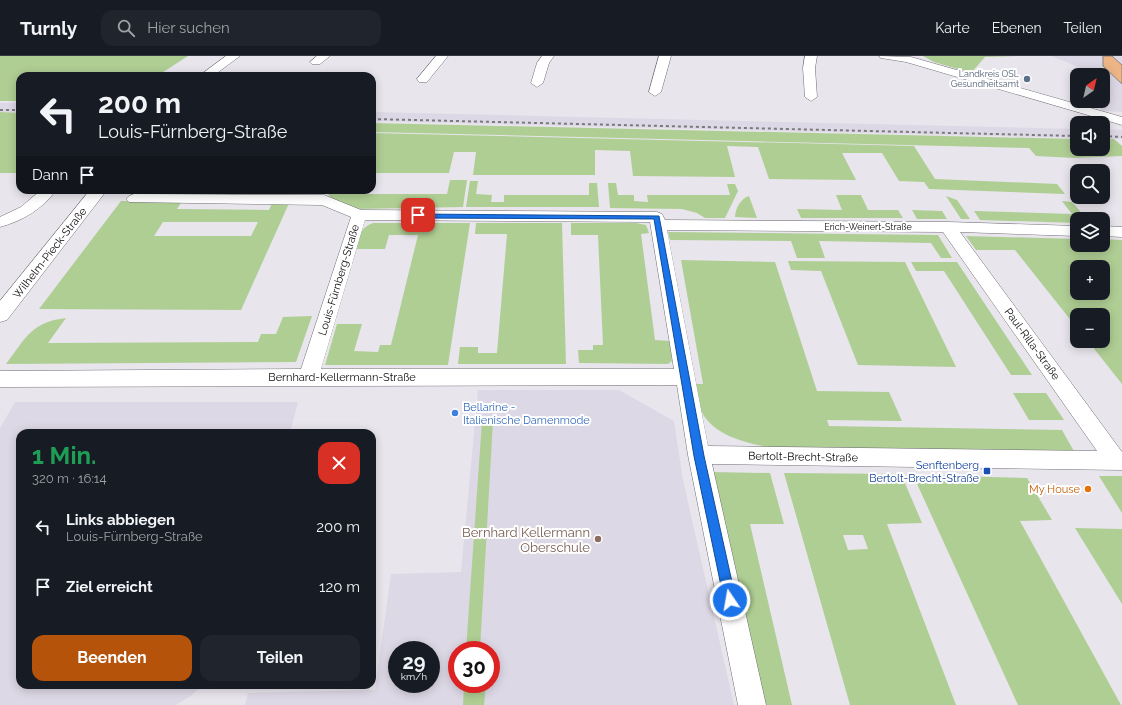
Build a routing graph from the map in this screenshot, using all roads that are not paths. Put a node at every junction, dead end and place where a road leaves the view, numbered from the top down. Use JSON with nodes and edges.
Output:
{"nodes":[{"id":1,"x":234,"y":56,"type":"edge"},
{"id":2,"x":442,"y":56,"type":"edge"},
{"id":3,"x":548,"y":56,"type":"edge"},
{"id":4,"x":665,"y":56,"type":"edge"},
{"id":5,"x":811,"y":56,"type":"edge"},
{"id":6,"x":885,"y":56,"type":"edge"},
{"id":7,"x":211,"y":72,"type":"edge"},
{"id":8,"x":423,"y":79,"type":"dead end"},
{"id":9,"x":537,"y":83,"type":"dead end"},
{"id":10,"x":655,"y":92,"type":"dead end"},
{"id":11,"x":810,"y":97,"type":"dead end"},
{"id":12,"x":1122,"y":121,"type":"edge"},
{"id":13,"x":46,"y":194,"type":"edge"},
{"id":14,"x":96,"y":194,"type":"edge"},
{"id":15,"x":134,"y":198,"type":"dead end"},
{"id":16,"x":359,"y":215,"type":"junction"},
{"id":17,"x":658,"y":221,"type":"junction"},
{"id":18,"x":0,"y":222,"type":"edge"},
{"id":19,"x":948,"y":227,"type":"junction"},
{"id":20,"x":1070,"y":231,"type":"edge"},
{"id":21,"x":1110,"y":231,"type":"edge"},
{"id":22,"x":1122,"y":232,"type":"edge"},
{"id":23,"x":0,"y":315,"type":"edge"},
{"id":24,"x":309,"y":377,"type":"junction"},
{"id":25,"x":685,"y":377,"type":"junction"},
{"id":26,"x":0,"y":379,"type":"edge"},
{"id":27,"x":699,"y":456,"type":"junction"},
{"id":28,"x":1119,"y":461,"type":"edge"},
{"id":29,"x":752,"y":705,"type":"edge"}],
"edges":[{"from":1,"to":7,"type":"main road"},
{"from":2,"to":8,"type":"street"},
{"from":3,"to":9,"type":"street"},
{"from":4,"to":10,"type":"street"},
{"from":5,"to":11,"type":"street"},
{"from":6,"to":12,"type":"street"},
{"from":13,"to":18,"type":"street"},
{"from":14,"to":23,"type":"main road","name":"Wilhelm-Pieck-Straße"},
{"from":15,"to":16,"type":"street"},
{"from":16,"to":17,"type":"street","name":"Louis-Fürnberg-Straße"},
{"from":16,"to":24,"type":"street","name":"Louis-Fürnberg-Straße"},
{"from":17,"to":19,"type":"street","name":"Erich-Weinert-Straße"},
{"from":17,"to":25,"type":"street"},
{"from":19,"to":20,"type":"street","name":"Erich-Weinert-Straße"},
{"from":19,"to":28,"type":"street","name":"Paul-Rilla-Straße"},
{"from":21,"to":22,"type":"street"},
{"from":24,"to":25,"type":"street","name":"Bernhard-Kellermann-Straße"},
{"from":24,"to":26,"type":"street","name":"Bernhard-Kellermann-Straße"},
{"from":25,"to":27,"type":"street"},
{"from":27,"to":28,"type":"street","name":"Bertolt-Brecht-Straße"},
{"from":27,"to":29,"type":"street"}]}
